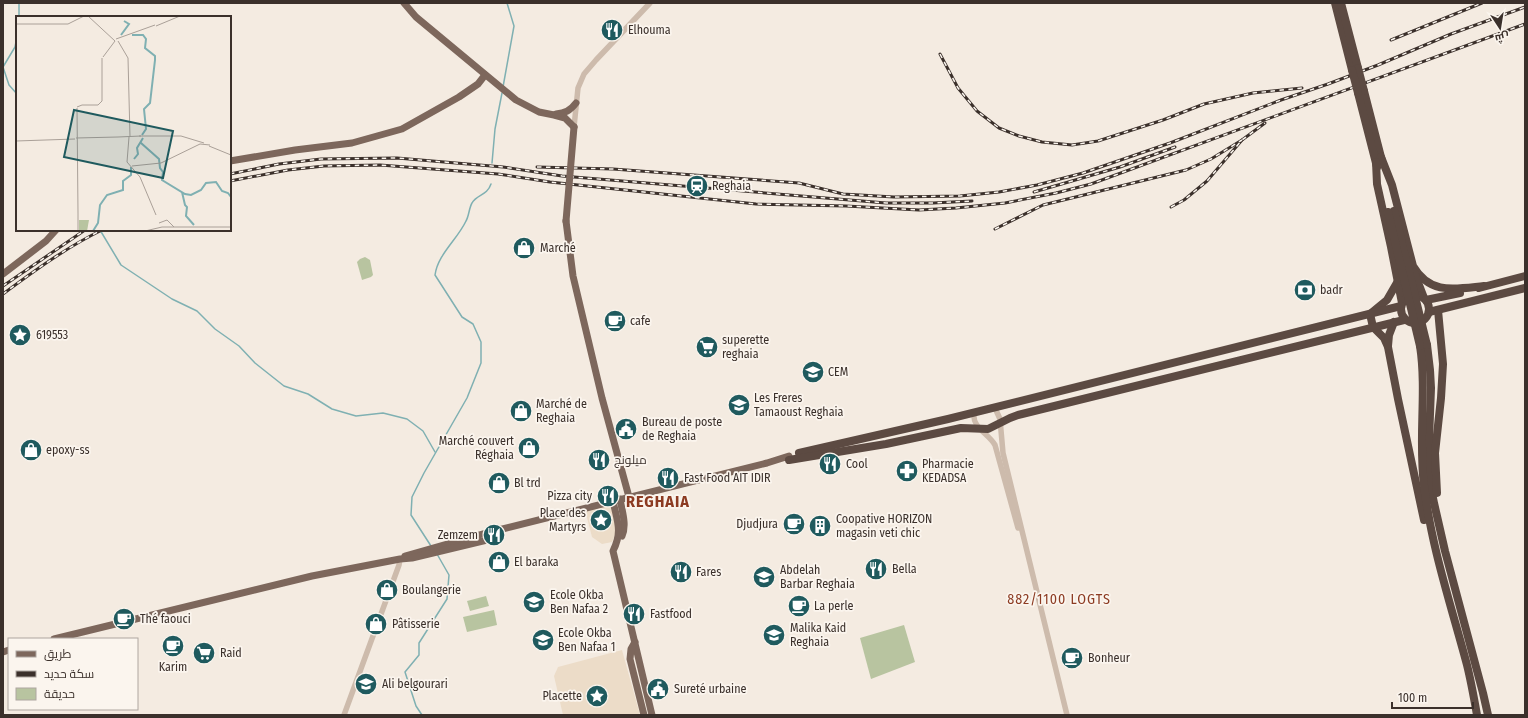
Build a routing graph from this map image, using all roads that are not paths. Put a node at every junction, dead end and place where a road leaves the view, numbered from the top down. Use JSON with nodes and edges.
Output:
{"nodes":[{"id":1,"x":404,"y":3,"type":"edge"},
{"id":2,"x":650,"y":3,"type":"edge"},
{"id":3,"x":1335,"y":3,"type":"edge"},
{"id":4,"x":1341,"y":3,"type":"edge"},
{"id":5,"x":1355,"y":69,"type":"junction"},
{"id":6,"x":485,"y":75,"type":"junction"},
{"id":7,"x":576,"y":103,"type":"junction"},
{"id":8,"x":554,"y":114,"type":"junction"},
{"id":9,"x":574,"y":127,"type":"junction"},
{"id":10,"x":1378,"y":159,"type":"junction"},
{"id":11,"x":231,"y":161,"type":"edge"},
{"id":12,"x":55,"y":231,"type":"edge"},
{"id":13,"x":1413,"y":266,"type":"junction"},
{"id":14,"x":3,"y":274,"type":"edge"},
{"id":15,"x":1525,"y":276,"type":"edge"},
{"id":16,"x":1398,"y":281,"type":"junction"},
{"id":17,"x":1484,"y":286,"type":"junction"},
{"id":18,"x":1525,"y":288,"type":"edge"},
{"id":19,"x":1454,"y":294,"type":"junction"},
{"id":20,"x":1425,"y":299,"type":"junction"},
{"id":21,"x":1401,"y":305,"type":"junction"},
{"id":22,"x":1457,"y":305,"type":"junction"},
{"id":23,"x":1438,"y":310,"type":"junction"},
{"id":24,"x":1429,"y":312,"type":"junction"},
{"id":25,"x":1370,"y":314,"type":"junction"},
{"id":26,"x":1404,"y":320,"type":"junction"},
{"id":27,"x":1394,"y":322,"type":"junction"},
{"id":28,"x":1374,"y":327,"type":"junction"},
{"id":29,"x":1423,"y":345,"type":"junction"},
{"id":30,"x":1388,"y":347,"type":"junction"},
{"id":31,"x":995,"y":408,"type":"junction"},
{"id":32,"x":974,"y":413,"type":"junction"},
{"id":33,"x":959,"y":417,"type":"junction"},
{"id":34,"x":1000,"y":423,"type":"junction"},
{"id":35,"x":961,"y":428,"type":"junction"},
{"id":36,"x":980,"y":429,"type":"junction"},
{"id":37,"x":789,"y":458,"type":"junction"},
{"id":38,"x":629,"y":497,"type":"junction"},
{"id":39,"x":616,"y":500,"type":"junction"},
{"id":40,"x":1026,"y":551,"type":"junction"},
{"id":41,"x":1445,"y":551,"type":"junction"},
{"id":42,"x":1437,"y":557,"type":"junction"},
{"id":43,"x":400,"y":559,"type":"junction"},
{"id":44,"x":58,"y":638,"type":"edge"},
{"id":45,"x":635,"y":642,"type":"junction"},
{"id":46,"x":344,"y":715,"type":"edge"},
{"id":47,"x":644,"y":715,"type":"edge"},
{"id":48,"x":652,"y":715,"type":"edge"},
{"id":49,"x":1067,"y":715,"type":"edge"},
{"id":50,"x":1477,"y":715,"type":"edge"},
{"id":51,"x":1488,"y":715,"type":"edge"}],
"edges":[{"from":1,"to":6,"type":"main road"},
{"from":2,"to":7,"type":"street"},
{"from":3,"to":5,"type":"highway"},
{"from":4,"to":5,"type":"highway"},
{"from":5,"to":10,"type":"highway","bridge":true},
{"from":6,"to":8,"type":"main road"},
{"from":6,"to":11,"type":"main road"},
{"from":7,"to":8,"type":"main road"},
{"from":7,"to":9,"type":"street"},
{"from":8,"to":9,"type":"main road"},
{"from":9,"to":38,"type":"main road","bridge":true},
{"from":10,"to":13,"type":"highway"},
{"from":10,"to":16,"type":"highway"},
{"from":10,"to":29,"type":"highway","bridge":true},
{"from":12,"to":14,"type":"main road"},
{"from":13,"to":17,"type":"highway"},
{"from":13,"to":20,"type":"highway"},
{"from":15,"to":17,"type":"highway"},
{"from":16,"to":21,"type":"highway"},
{"from":16,"to":25,"type":"highway"},
{"from":17,"to":19,"type":"highway"},
{"from":18,"to":22,"type":"highway"},
{"from":19,"to":20,"type":"highway"},
{"from":19,"to":22,"type":"highway"},
{"from":20,"to":21,"type":"highway"},
{"from":20,"to":24,"type":"highway"},
{"from":21,"to":25,"type":"highway"},
{"from":21,"to":26,"type":"highway"},
{"from":22,"to":23,"type":"highway"},
{"from":23,"to":24,"type":"highway"},
{"from":23,"to":41,"type":"highway"},
{"from":24,"to":26,"type":"highway"},
{"from":25,"to":28,"type":"highway"},
{"from":25,"to":31,"type":"highway"},
{"from":26,"to":27,"type":"highway"},
{"from":27,"to":28,"type":"highway"},
{"from":27,"to":30,"type":"highway"},
{"from":28,"to":30,"type":"highway"},
{"from":28,"to":34,"type":"highway"},
{"from":29,"to":41,"type":"highway"},
{"from":29,"to":42,"type":"highway"},
{"from":30,"to":42,"type":"highway"},
{"from":31,"to":32,"type":"highway"},
{"from":31,"to":34,"type":"street"},
{"from":32,"to":33,"type":"highway"},
{"from":32,"to":36,"type":"street"},
{"from":33,"to":35,"type":"highway"},
{"from":33,"to":37,"type":"highway"},
{"from":34,"to":36,"type":"highway"},
{"from":34,"to":40,"type":"street"},
{"from":35,"to":36,"type":"highway"},
{"from":35,"to":37,"type":"highway"},
{"from":36,"to":40,"type":"street"},
{"from":37,"to":38,"type":"main road"},
{"from":38,"to":39,"type":"main road"},
{"from":39,"to":43,"type":"main road"},
{"from":39,"to":45,"type":"main road"},
{"from":40,"to":49,"type":"street"},
{"from":41,"to":51,"type":"highway"},
{"from":42,"to":50,"type":"highway"},
{"from":43,"to":44,"type":"main road"},
{"from":43,"to":46,"type":"street"},
{"from":45,"to":47,"type":"main road"},
{"from":45,"to":48,"type":"main road"}]}
